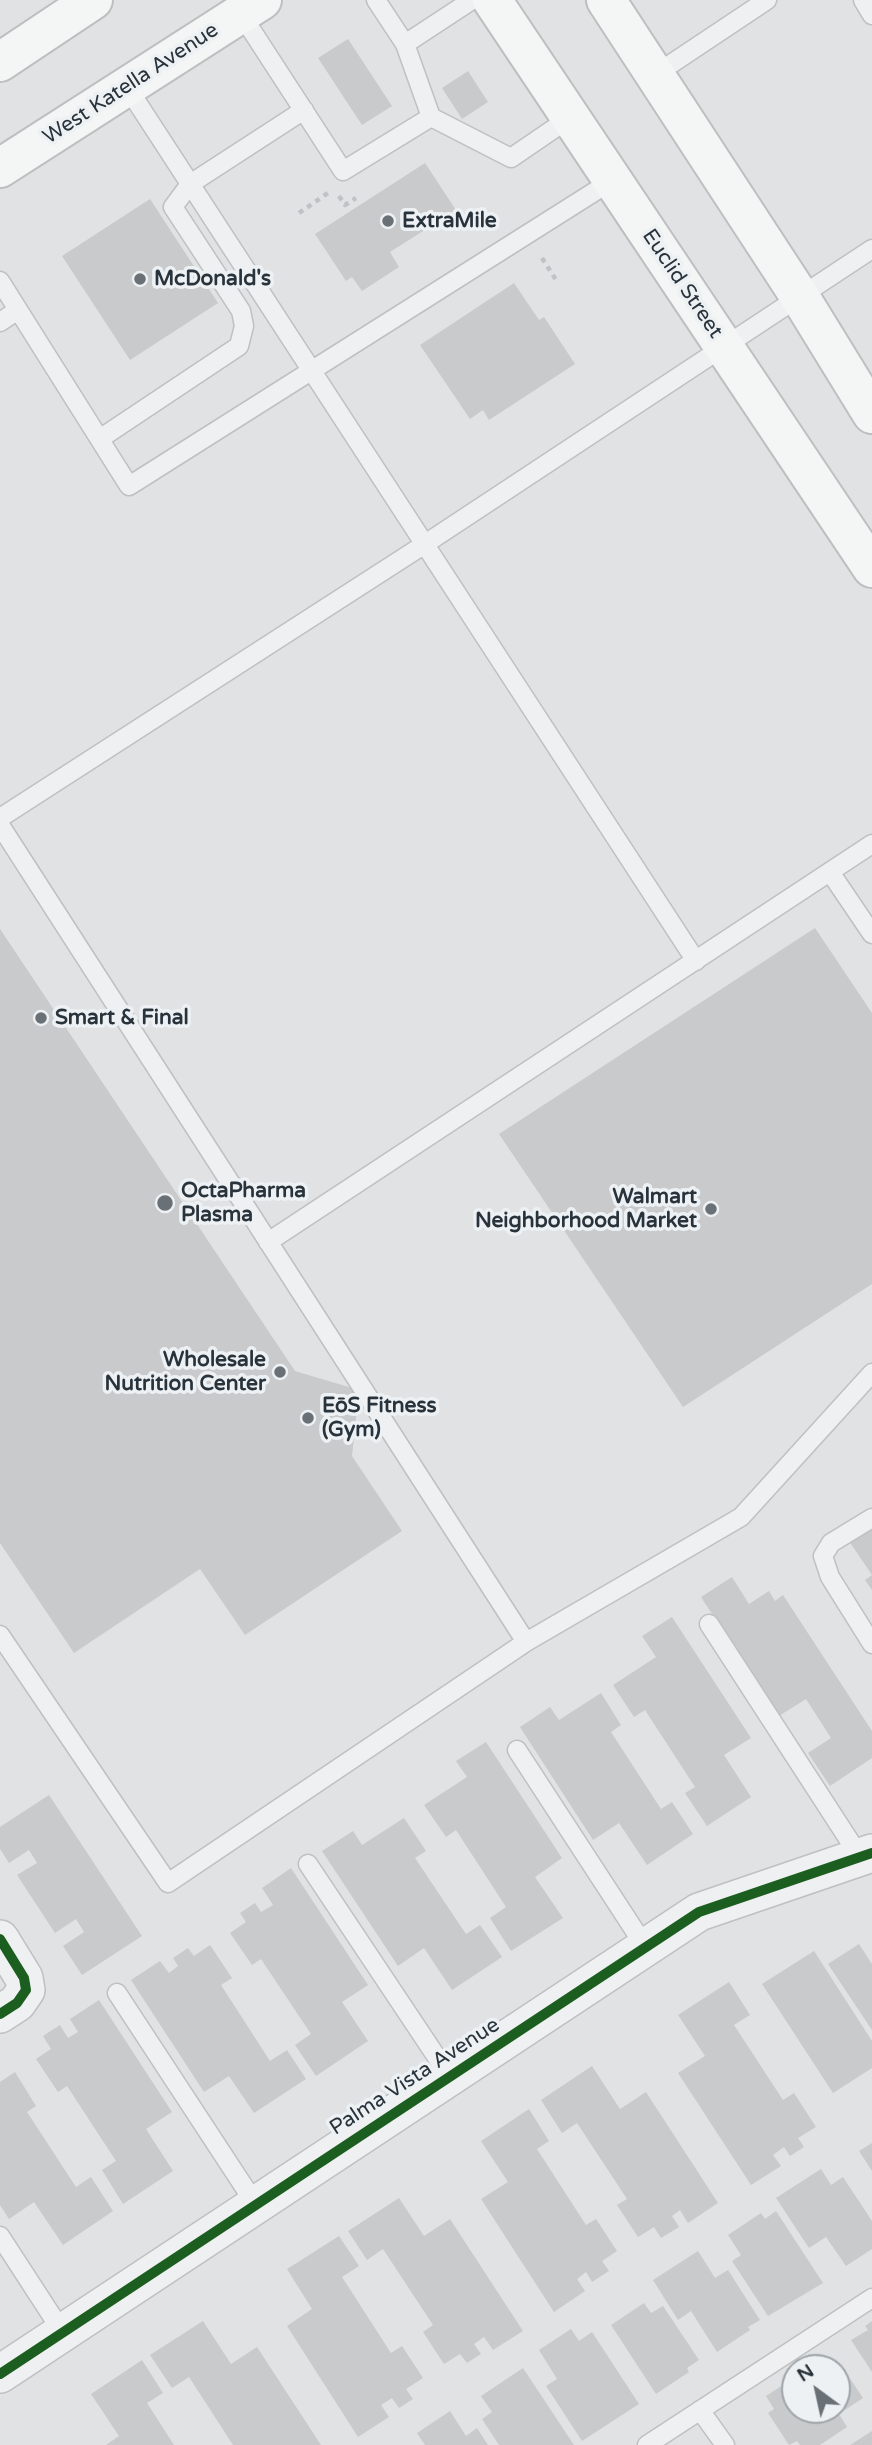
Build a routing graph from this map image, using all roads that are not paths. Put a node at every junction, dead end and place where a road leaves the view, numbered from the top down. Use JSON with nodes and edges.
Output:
{"nodes":[{"id":1,"x":93,"y":0,"type":"edge"},
{"id":2,"x":376,"y":0,"type":"edge"},
{"id":3,"x":472,"y":0,"type":"edge"},
{"id":4,"x":492,"y":0,"type":"edge"},
{"id":5,"x":606,"y":0,"type":"edge"},
{"id":6,"x":767,"y":0,"type":"edge"},
{"id":7,"x":863,"y":0,"type":"edge"},
{"id":8,"x":252,"y":7,"type":"edge"},
{"id":9,"x":872,"y":15,"type":"edge"},
{"id":10,"x":405,"y":44,"type":"junction"},
{"id":11,"x":0,"y":62,"type":"edge"},
{"id":12,"x":656,"y":74,"type":"junction"},
{"id":13,"x":127,"y":87,"type":"junction"},
{"id":14,"x":304,"y":110,"type":"junction"},
{"id":15,"x":431,"y":117,"type":"junction"},
{"id":16,"x":571,"y":117,"type":"junction"},
{"id":17,"x":0,"y":168,"type":"edge"},
{"id":18,"x":613,"y":180,"type":"junction"},
{"id":19,"x":190,"y":184,"type":"junction"},
{"id":20,"x":872,"y":249,"type":"edge"},
{"id":21,"x":0,"y":281,"type":"edge"},
{"id":22,"x":800,"y":297,"type":"junction"},
{"id":23,"x":18,"y":310,"type":"junction"},
{"id":24,"x":0,"y":322,"type":"edge"},
{"id":25,"x":724,"y":347,"type":"junction"},
{"id":26,"x":312,"y":371,"type":"junction"},
{"id":27,"x":872,"y":414,"type":"edge"},
{"id":28,"x":101,"y":438,"type":"junction"},
{"id":29,"x":425,"y":544,"type":"junction"},
{"id":30,"x":872,"y":568,"type":"edge"},
{"id":31,"x":0,"y":818,"type":"edge"},
{"id":32,"x":0,"y":825,"type":"edge"},
{"id":33,"x":872,"y":844,"type":"edge"},
{"id":34,"x":830,"y":872,"type":"junction"},
{"id":35,"x":872,"y":933,"type":"edge"},
{"id":36,"x":696,"y":961,"type":"junction"},
{"id":37,"x":268,"y":1242,"type":"junction"},
{"id":38,"x":872,"y":1373,"type":"edge"},
{"id":39,"x":872,"y":1518,"type":"edge"},
{"id":40,"x":709,"y":1624,"type":"dead end"},
{"id":41,"x":0,"y":1635,"type":"edge"},
{"id":42,"x":526,"y":1642,"type":"junction"},
{"id":43,"x":872,"y":1644,"type":"edge"},
{"id":44,"x":517,"y":1750,"type":"dead end"},
{"id":45,"x":866,"y":1855,"type":"edge"},
{"id":46,"x":308,"y":1864,"type":"dead end"},
{"id":47,"x":0,"y":1939,"type":"edge"},
{"id":48,"x":646,"y":1948,"type":"junction"},
{"id":49,"x":117,"y":1993,"type":"dead end"},
{"id":50,"x":0,"y":2014,"type":"edge"},
{"id":51,"x":450,"y":2077,"type":"junction"},
{"id":52,"x":256,"y":2205,"type":"junction"},
{"id":53,"x":0,"y":2236,"type":"edge"},
{"id":54,"x":872,"y":2298,"type":"edge"},
{"id":55,"x":63,"y":2333,"type":"junction"},
{"id":56,"x":0,"y":2374,"type":"edge"},
{"id":57,"x":700,"y":2410,"type":"junction"},
{"id":58,"x":647,"y":2445,"type":"edge"},
{"id":59,"x":725,"y":2445,"type":"edge"}],
"edges":[{"from":1,"to":11,"type":"main road"},
{"from":2,"to":10,"type":"lane"},
{"from":3,"to":10,"type":"lane"},
{"from":4,"to":16,"type":"main road","name":"Euclid Street"},
{"from":5,"to":12,"type":"main road"},
{"from":6,"to":12,"type":"lane"},
{"from":7,"to":9,"type":"lane"},
{"from":8,"to":13,"type":"main road","name":"West Katella Avenue"},
{"from":8,"to":14,"type":"lane"},
{"from":10,"to":15,"type":"lane"},
{"from":12,"to":22,"type":"main road"},
{"from":13,"to":17,"type":"main road","name":"West Katella Avenue"},
{"from":13,"to":19,"type":"lane"},
{"from":14,"to":15,"type":"lane"},
{"from":14,"to":19,"type":"lane"},
{"from":15,"to":16,"type":"lane"},
{"from":16,"to":18,"type":"main road","name":"Euclid Street"},
{"from":18,"to":25,"type":"main road","name":"Euclid Street"},
{"from":18,"to":26,"type":"lane"},
{"from":19,"to":26,"type":"lane"},
{"from":19,"to":28,"type":"lane"},
{"from":20,"to":22,"type":"lane"},
{"from":21,"to":23,"type":"lane"},
{"from":22,"to":25,"type":"lane"},
{"from":22,"to":27,"type":"main road"},
{"from":23,"to":24,"type":"lane"},
{"from":23,"to":28,"type":"lane"},
{"from":25,"to":29,"type":"lane"},
{"from":25,"to":30,"type":"main road","name":"Euclid Street"},
{"from":26,"to":28,"type":"lane"},
{"from":26,"to":29,"type":"lane"},
{"from":29,"to":31,"type":"lane"},
{"from":29,"to":36,"type":"lane"},
{"from":32,"to":37,"type":"lane"},
{"from":33,"to":34,"type":"lane"},
{"from":34,"to":35,"type":"lane"},
{"from":34,"to":36,"type":"lane"},
{"from":36,"to":37,"type":"lane"},
{"from":37,"to":42,"type":"lane"},
{"from":38,"to":42,"type":"lane"},
{"from":39,"to":43,"type":"lane"},
{"from":40,"to":45,"type":"lane"},
{"from":41,"to":42,"type":"lane"},
{"from":44,"to":48,"type":"lane"},
{"from":45,"to":48,"type":"street","name":"Palma Vista Avenue"},
{"from":46,"to":51,"type":"lane"},
{"from":47,"to":50,"type":"street"},
{"from":48,"to":51,"type":"street","name":"Palma Vista Avenue"},
{"from":49,"to":52,"type":"lane"},
{"from":51,"to":52,"type":"street","name":"Palma Vista Avenue"},
{"from":52,"to":55,"type":"street","name":"Palma Vista Avenue"},
{"from":53,"to":55,"type":"lane"},
{"from":54,"to":57,"type":"lane"},
{"from":55,"to":56,"type":"street","name":"Palma Vista Avenue"},
{"from":57,"to":58,"type":"lane"},
{"from":57,"to":59,"type":"lane"}]}
